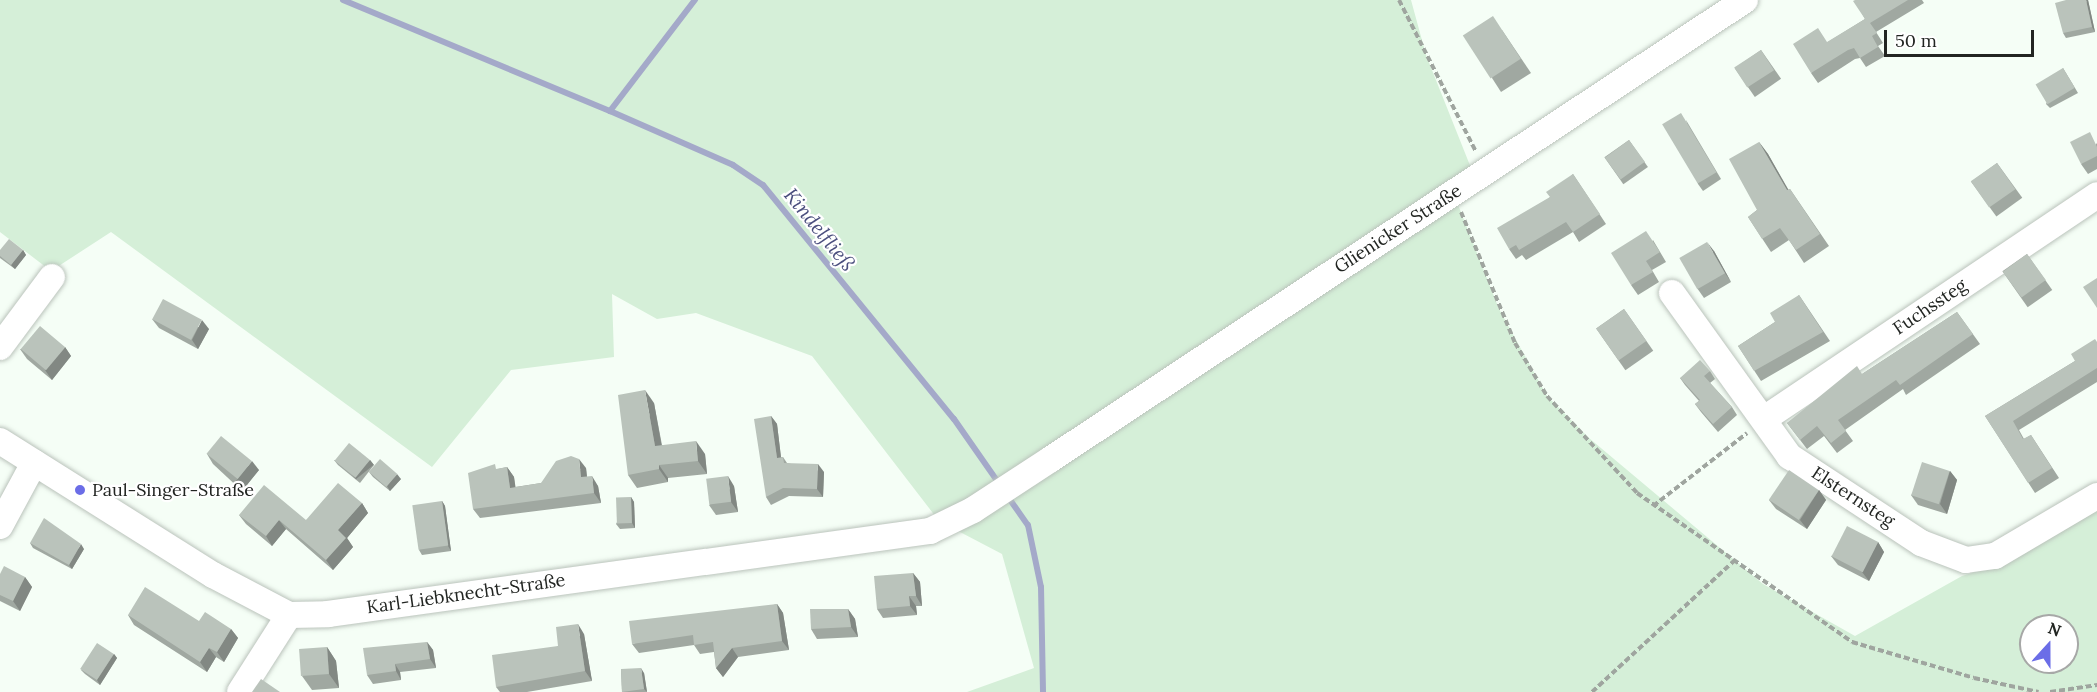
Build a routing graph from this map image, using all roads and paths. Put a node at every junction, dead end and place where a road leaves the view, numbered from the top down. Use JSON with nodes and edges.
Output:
{"nodes":[{"id":1,"x":1399,"y":0,"type":"edge"},
{"id":2,"x":1744,"y":0,"type":"edge"},
{"id":3,"x":1486,"y":171,"type":"junction"},
{"id":4,"x":1453,"y":192,"type":"junction"},
{"id":5,"x":2097,"y":195,"type":"edge"},
{"id":6,"x":52,"y":277,"type":"dead end"},
{"id":7,"x":1672,"y":292,"type":"dead end"},
{"id":8,"x":0,"y":347,"type":"edge"},
{"id":9,"x":1764,"y":419,"type":"junction"},
{"id":10,"x":0,"y":441,"type":"edge"},
{"id":11,"x":34,"y":463,"type":"junction"},
{"id":12,"x":2097,"y":496,"type":"edge"},
{"id":13,"x":1653,"y":506,"type":"junction"},
{"id":14,"x":973,"y":510,"type":"joint"},
{"id":15,"x":0,"y":526,"type":"edge"},
{"id":16,"x":1736,"y":560,"type":"junction"},
{"id":17,"x":289,"y":615,"type":"junction"},
{"id":18,"x":2097,"y":685,"type":"edge"},
{"id":19,"x":240,"y":692,"type":"edge"},
{"id":20,"x":1592,"y":692,"type":"edge"},
{"id":21,"x":2039,"y":692,"type":"edge"},
{"id":22,"x":2050,"y":692,"type":"edge"}],
"edges":[{"from":1,"to":3,"type":"path"},
{"from":2,"to":3,"type":"street","name":"Glienicker Straße"},
{"from":3,"to":4,"type":"street","name":"Glienicker Straße"},
{"from":4,"to":13,"type":"path"},
{"from":4,"to":14,"type":"street","name":"Glienicker Straße"},
{"from":5,"to":9,"type":"street","name":"Fuchssteg"},
{"from":6,"to":8,"type":"street"},
{"from":7,"to":9,"type":"street","name":"Elsternsteg"},
{"from":9,"to":12,"type":"street","name":"Elsternsteg"},
{"from":9,"to":13,"type":"path"},
{"from":10,"to":11,"type":"street","name":"Karl-Liebknecht-Straße"},
{"from":11,"to":15,"type":"street"},
{"from":11,"to":17,"type":"street","name":"Karl-Liebknecht-Straße"},
{"from":13,"to":16,"type":"path"},
{"from":14,"to":17,"type":"street","name":"Karl-Liebknecht-Straße"},
{"from":16,"to":20,"type":"path"},
{"from":16,"to":21,"type":"path"},
{"from":17,"to":19,"type":"street"},
{"from":18,"to":22,"type":"path"}]}
